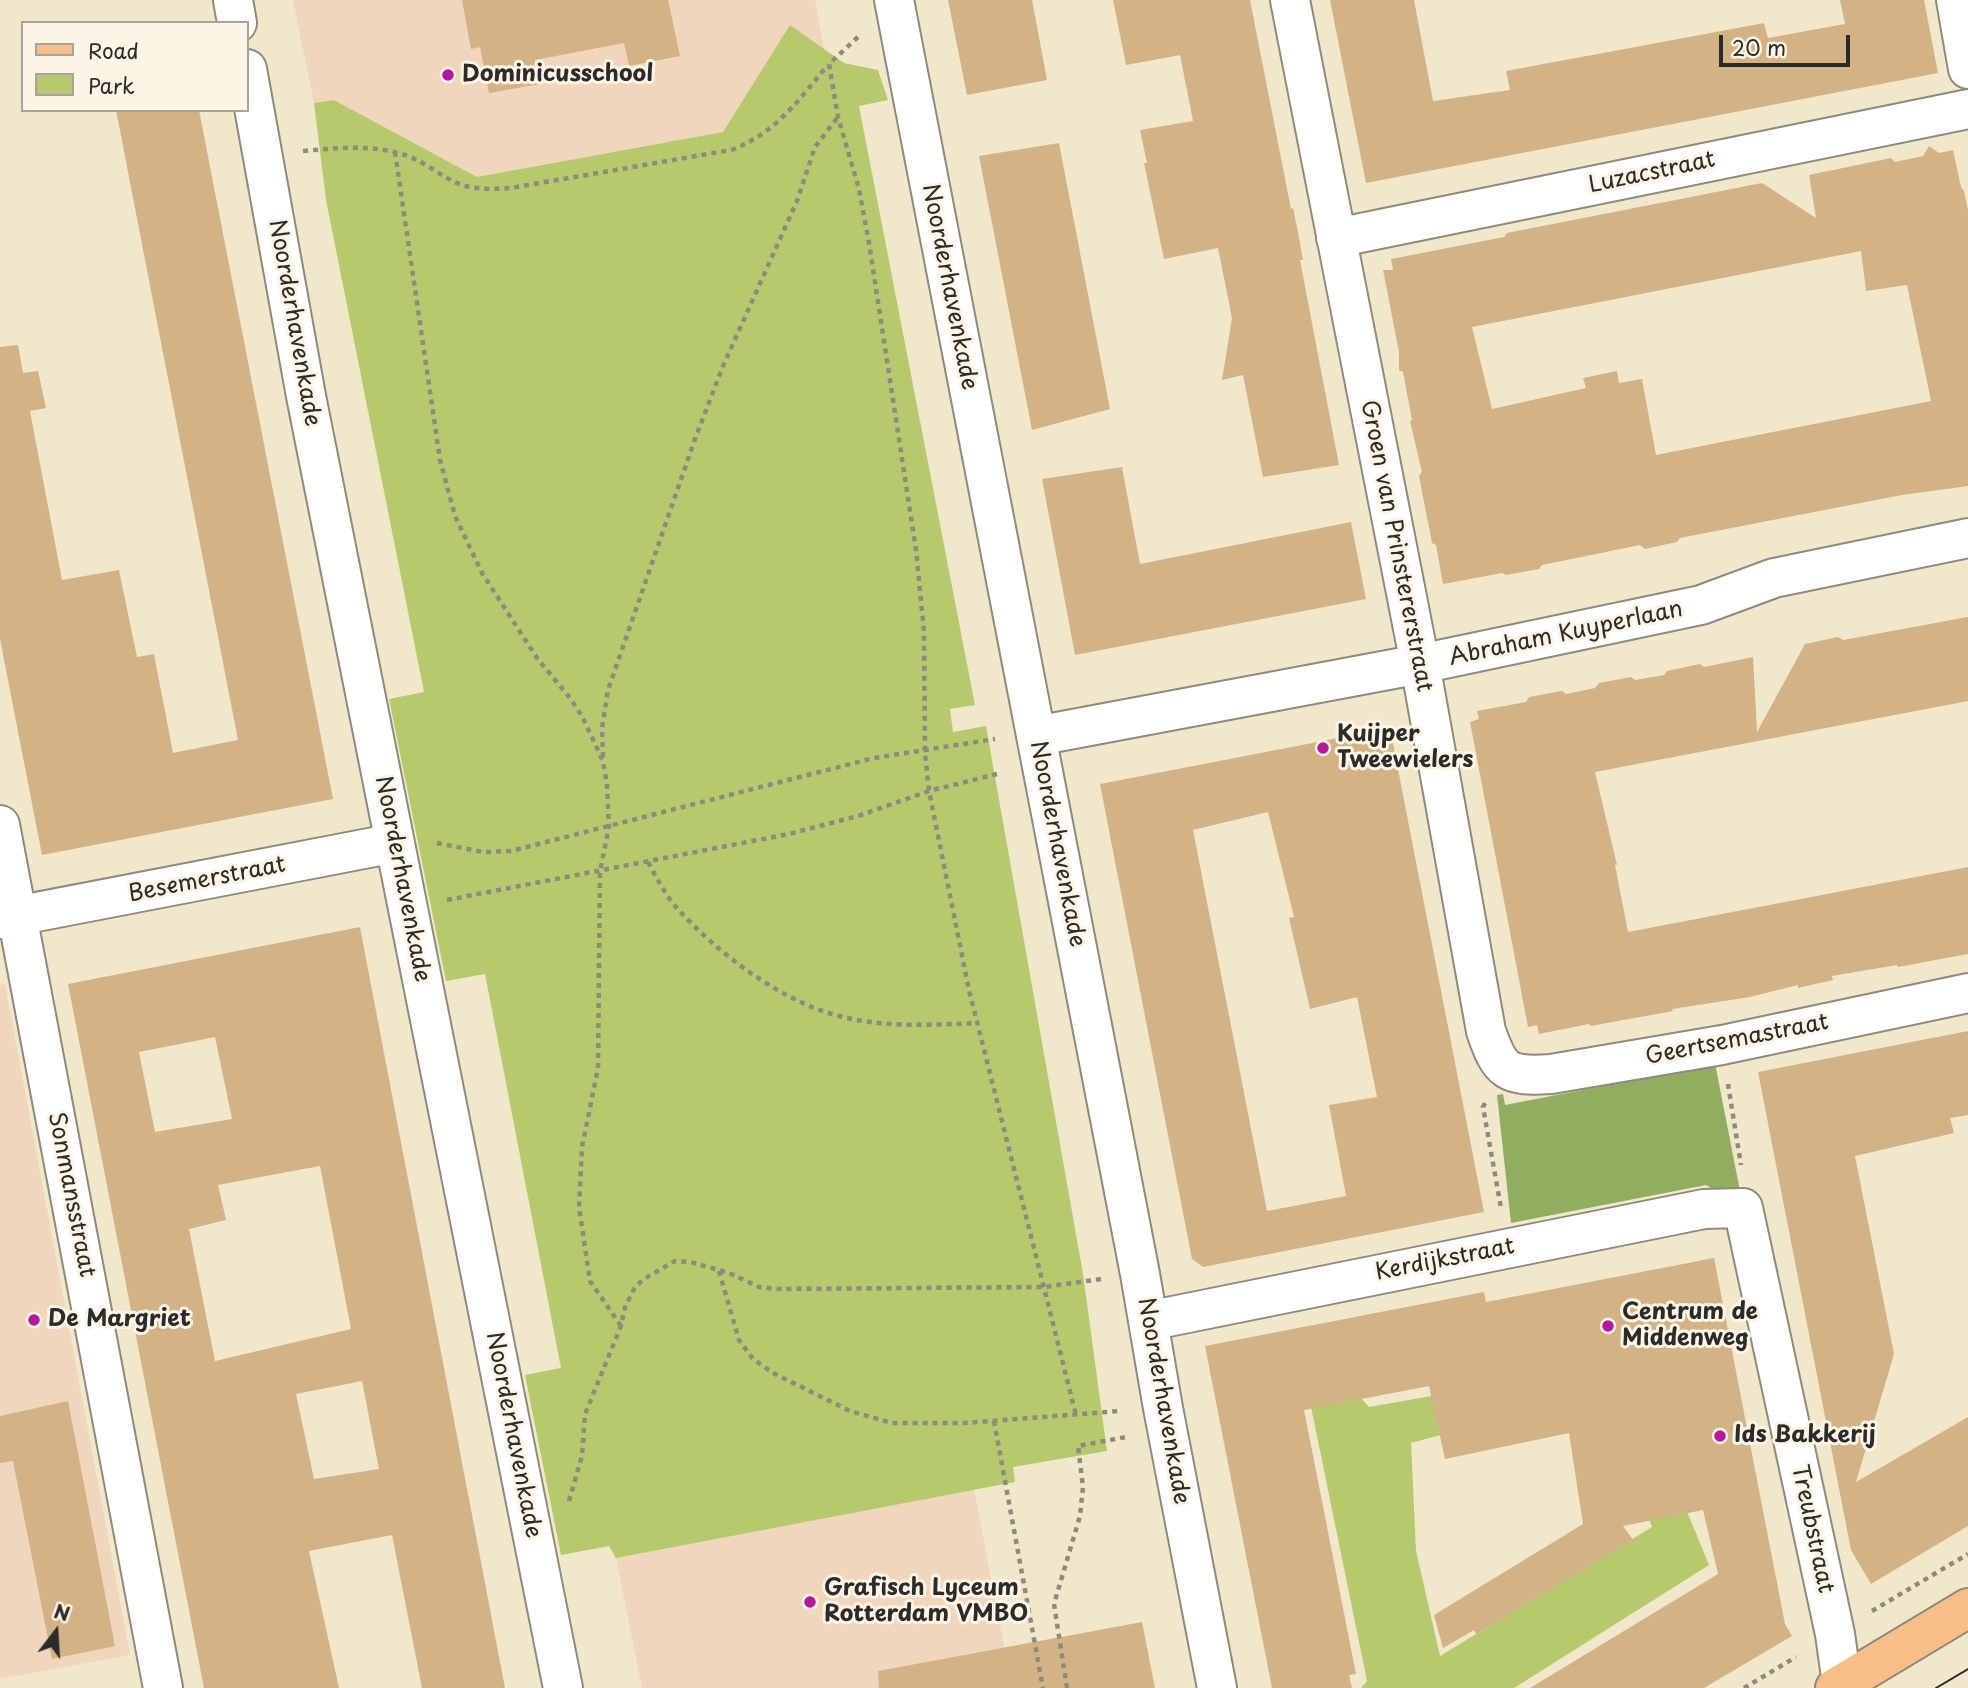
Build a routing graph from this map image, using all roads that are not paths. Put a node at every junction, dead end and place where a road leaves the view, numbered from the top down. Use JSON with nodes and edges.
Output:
{"nodes":[{"id":1,"x":233,"y":0,"type":"edge"},
{"id":2,"x":1290,"y":0,"type":"edge"},
{"id":3,"x":1956,"y":0,"type":"edge"},
{"id":4,"x":896,"y":11,"type":"edge"},
{"id":5,"x":237,"y":21,"type":"edge"},
{"id":6,"x":1968,"y":69,"type":"edge"},
{"id":7,"x":248,"y":74,"type":"edge"},
{"id":8,"x":1968,"y":109,"type":"edge"},
{"id":9,"x":1336,"y":237,"type":"junction"},
{"id":10,"x":1968,"y":538,"type":"edge"},
{"id":11,"x":1420,"y":664,"type":"junction"},
{"id":12,"x":1039,"y":750,"type":"junction"},
{"id":13,"x":0,"y":825,"type":"edge"},
{"id":14,"x":395,"y":843,"type":"junction"},
{"id":15,"x":9,"y":918,"type":"edge"},
{"id":16,"x":1968,"y":993,"type":"edge"},
{"id":17,"x":1506,"y":1069,"type":"joint"},
{"id":18,"x":1743,"y":1208,"type":"joint"},
{"id":19,"x":1147,"y":1321,"type":"junction"},
{"id":20,"x":1968,"y":1608,"type":"edge"},
{"id":21,"x":1839,"y":1686,"type":"edge"},
{"id":22,"x":163,"y":1688,"type":"edge"},
{"id":23,"x":563,"y":1688,"type":"edge"},
{"id":24,"x":1217,"y":1688,"type":"edge"}],
"edges":[{"from":1,"to":5,"type":"street"},
{"from":2,"to":9,"type":"street","name":"Groen van Prinstererstraat"},
{"from":3,"to":6,"type":"street"},
{"from":4,"to":12,"type":"street","name":"Noorderhavenkade"},
{"from":7,"to":14,"type":"street","name":"Noorderhavenkade"},
{"from":8,"to":9,"type":"street","name":"Luzacstraat"},
{"from":9,"to":11,"type":"street","name":"Groen van Prinstererstraat"},
{"from":10,"to":11,"type":"street","name":"Abraham Kuyperlaan"},
{"from":11,"to":12,"type":"street","name":"Abraham Kuyperlaan"},
{"from":11,"to":17,"type":"street","name":"Groen van Prinstererstraat"},
{"from":12,"to":19,"type":"street","name":"Noorderhavenkade"},
{"from":13,"to":15,"type":"street","name":"Sonmansstraat"},
{"from":14,"to":15,"type":"street","name":"Besemerstraat"},
{"from":14,"to":23,"type":"street","name":"Noorderhavenkade"},
{"from":15,"to":22,"type":"street","name":"Sonmansstraat"},
{"from":16,"to":17,"type":"street","name":"Geertsemastraat"},
{"from":18,"to":19,"type":"street","name":"Kerdijkstraat"},
{"from":18,"to":21,"type":"street","name":"Treubstraat"},
{"from":19,"to":24,"type":"street","name":"Noorderhavenkade"},
{"from":20,"to":21,"type":"main road"}]}
